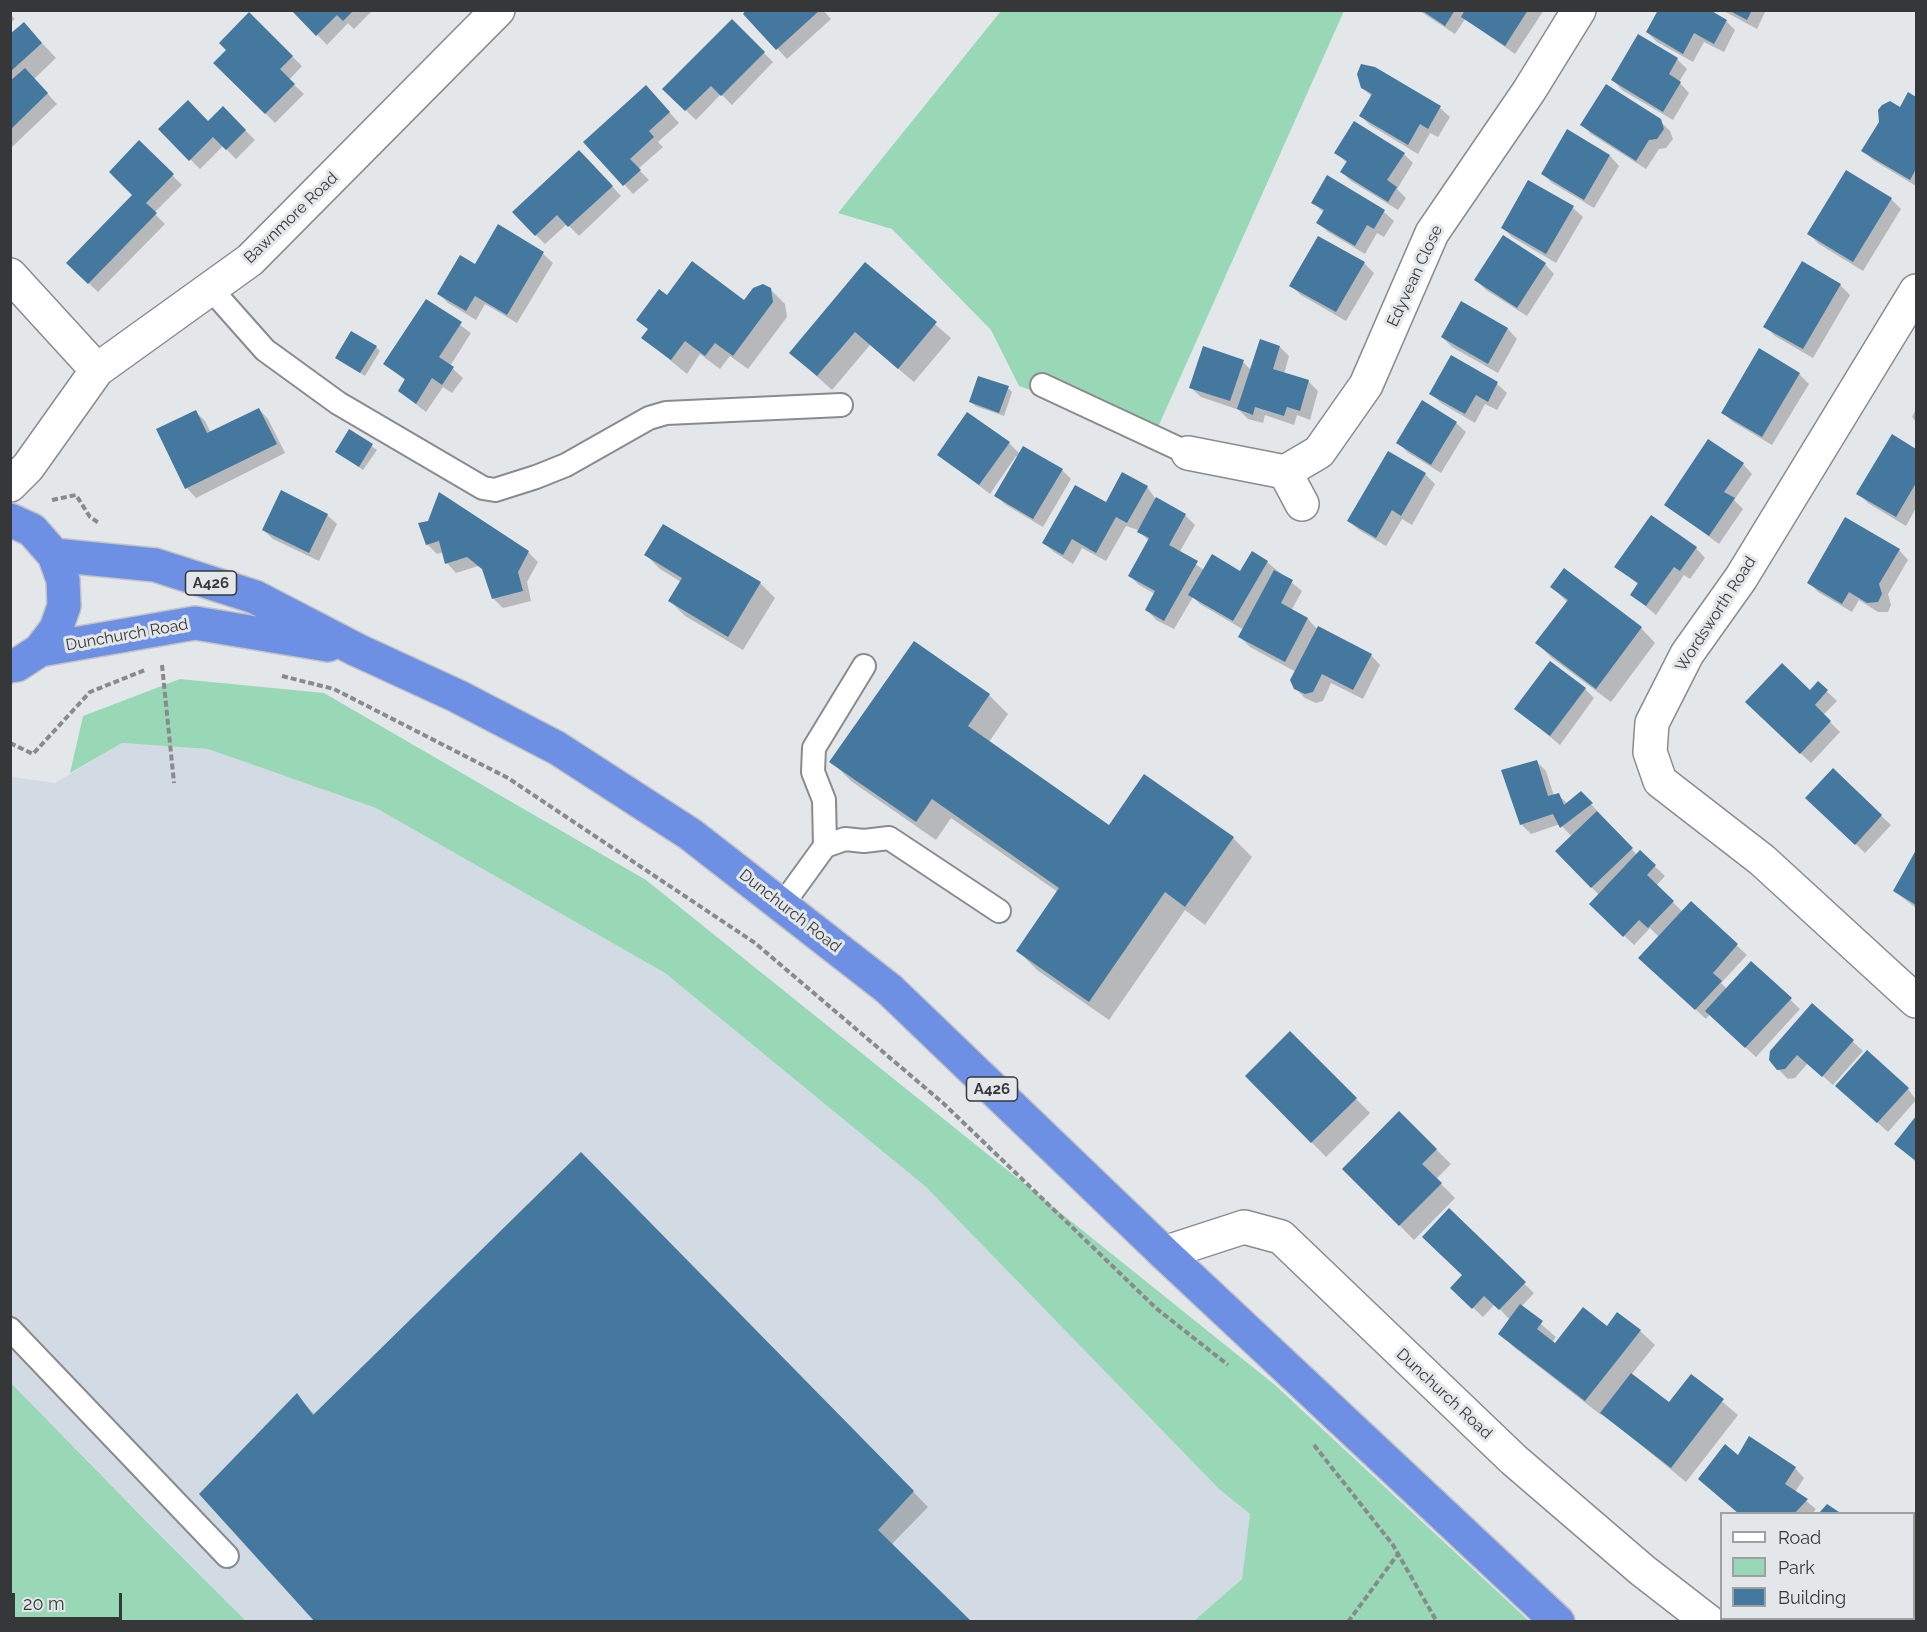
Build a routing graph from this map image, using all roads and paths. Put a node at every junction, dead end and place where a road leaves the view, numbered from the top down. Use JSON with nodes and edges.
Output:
{"nodes":[{"id":1,"x":498,"y":10,"type":"edge"},
{"id":2,"x":1579,"y":10,"type":"edge"},
{"id":3,"x":10,"y":275,"type":"edge"},
{"id":4,"x":210,"y":288,"type":"junction"},
{"id":5,"x":1917,"y":291,"type":"edge"},
{"id":6,"x":97,"y":370,"type":"junction"},
{"id":7,"x":1042,"y":385,"type":"dead end"},
{"id":8,"x":842,"y":405,"type":"dead end"},
{"id":9,"x":1188,"y":453,"type":"joint"},
{"id":10,"x":1285,"y":472,"type":"junction"},
{"id":11,"x":21,"y":500,"type":"edge"},
{"id":12,"x":1302,"y":504,"type":"dead end"},
{"id":13,"x":105,"y":526,"type":"dead end"},
{"id":14,"x":54,"y":555,"type":"junction"},
{"id":15,"x":357,"y":650,"type":"junction"},
{"id":16,"x":171,"y":660,"type":"dead end"},
{"id":17,"x":20,"y":664,"type":"edge"},
{"id":18,"x":162,"y":664,"type":"junction"},
{"id":19,"x":864,"y":666,"type":"dead end"},
{"id":20,"x":278,"y":675,"type":"dead end"},
{"id":21,"x":10,"y":743,"type":"edge"},
{"id":22,"x":174,"y":783,"type":"dead end"},
{"id":23,"x":825,"y":846,"type":"junction"},
{"id":24,"x":783,"y":904,"type":"junction"},
{"id":25,"x":999,"y":911,"type":"dead end"},
{"id":26,"x":1917,"y":1001,"type":"edge"},
{"id":27,"x":1164,"y":1253,"type":"junction"},
{"id":28,"x":10,"y":1329,"type":"edge"},
{"id":29,"x":1232,"y":1368,"type":"dead end"},
{"id":30,"x":1309,"y":1438,"type":"dead end"},
{"id":31,"x":1398,"y":1554,"type":"junction"},
{"id":32,"x":226,"y":1556,"type":"dead end"},
{"id":33,"x":1348,"y":1622,"type":"edge"},
{"id":34,"x":1437,"y":1622,"type":"edge"},
{"id":35,"x":1558,"y":1622,"type":"edge"},
{"id":36,"x":1709,"y":1622,"type":"edge"}],
"edges":[{"from":1,"to":4,"type":"street","name":"Bawnmore Road"},
{"from":2,"to":10,"type":"street","name":"Edyvean Close"},
{"from":3,"to":6,"type":"street"},
{"from":4,"to":6,"type":"street","name":"Bawnmore Road"},
{"from":4,"to":8,"type":"lane"},
{"from":5,"to":26,"type":"street","name":"Wordsworth Road"},
{"from":6,"to":11,"type":"street","name":"Bawnmore Road"},
{"from":7,"to":9,"type":"lane"},
{"from":9,"to":10,"type":"street"},
{"from":10,"to":12,"type":"street"},
{"from":11,"to":13,"type":"path"},
{"from":11,"to":14,"type":"highway","name":"Dunchurch Road","number":"A426"},
{"from":14,"to":15,"type":"highway","name":"Dunchurch Road","number":"A426"},
{"from":14,"to":17,"type":"highway","name":"Dunchurch Road","number":"A426"},
{"from":15,"to":17,"type":"highway","name":"Dunchurch Road","number":"A426"},
{"from":15,"to":24,"type":"highway","name":"Dunchurch Road","number":"A426"},
{"from":16,"to":18,"type":"path"},
{"from":18,"to":21,"type":"path"},
{"from":18,"to":22,"type":"path"},
{"from":19,"to":23,"type":"lane"},
{"from":20,"to":29,"type":"path"},
{"from":23,"to":24,"type":"lane"},
{"from":23,"to":25,"type":"lane"},
{"from":24,"to":27,"type":"highway","name":"Dunchurch Road","number":"A426"},
{"from":27,"to":35,"type":"highway","name":"Dunchurch Road","number":"A426"},
{"from":27,"to":36,"type":"street","name":"Dunchurch Road"},
{"from":28,"to":32,"type":"lane"},
{"from":30,"to":31,"type":"path"},
{"from":31,"to":33,"type":"path"},
{"from":31,"to":34,"type":"path"}]}
